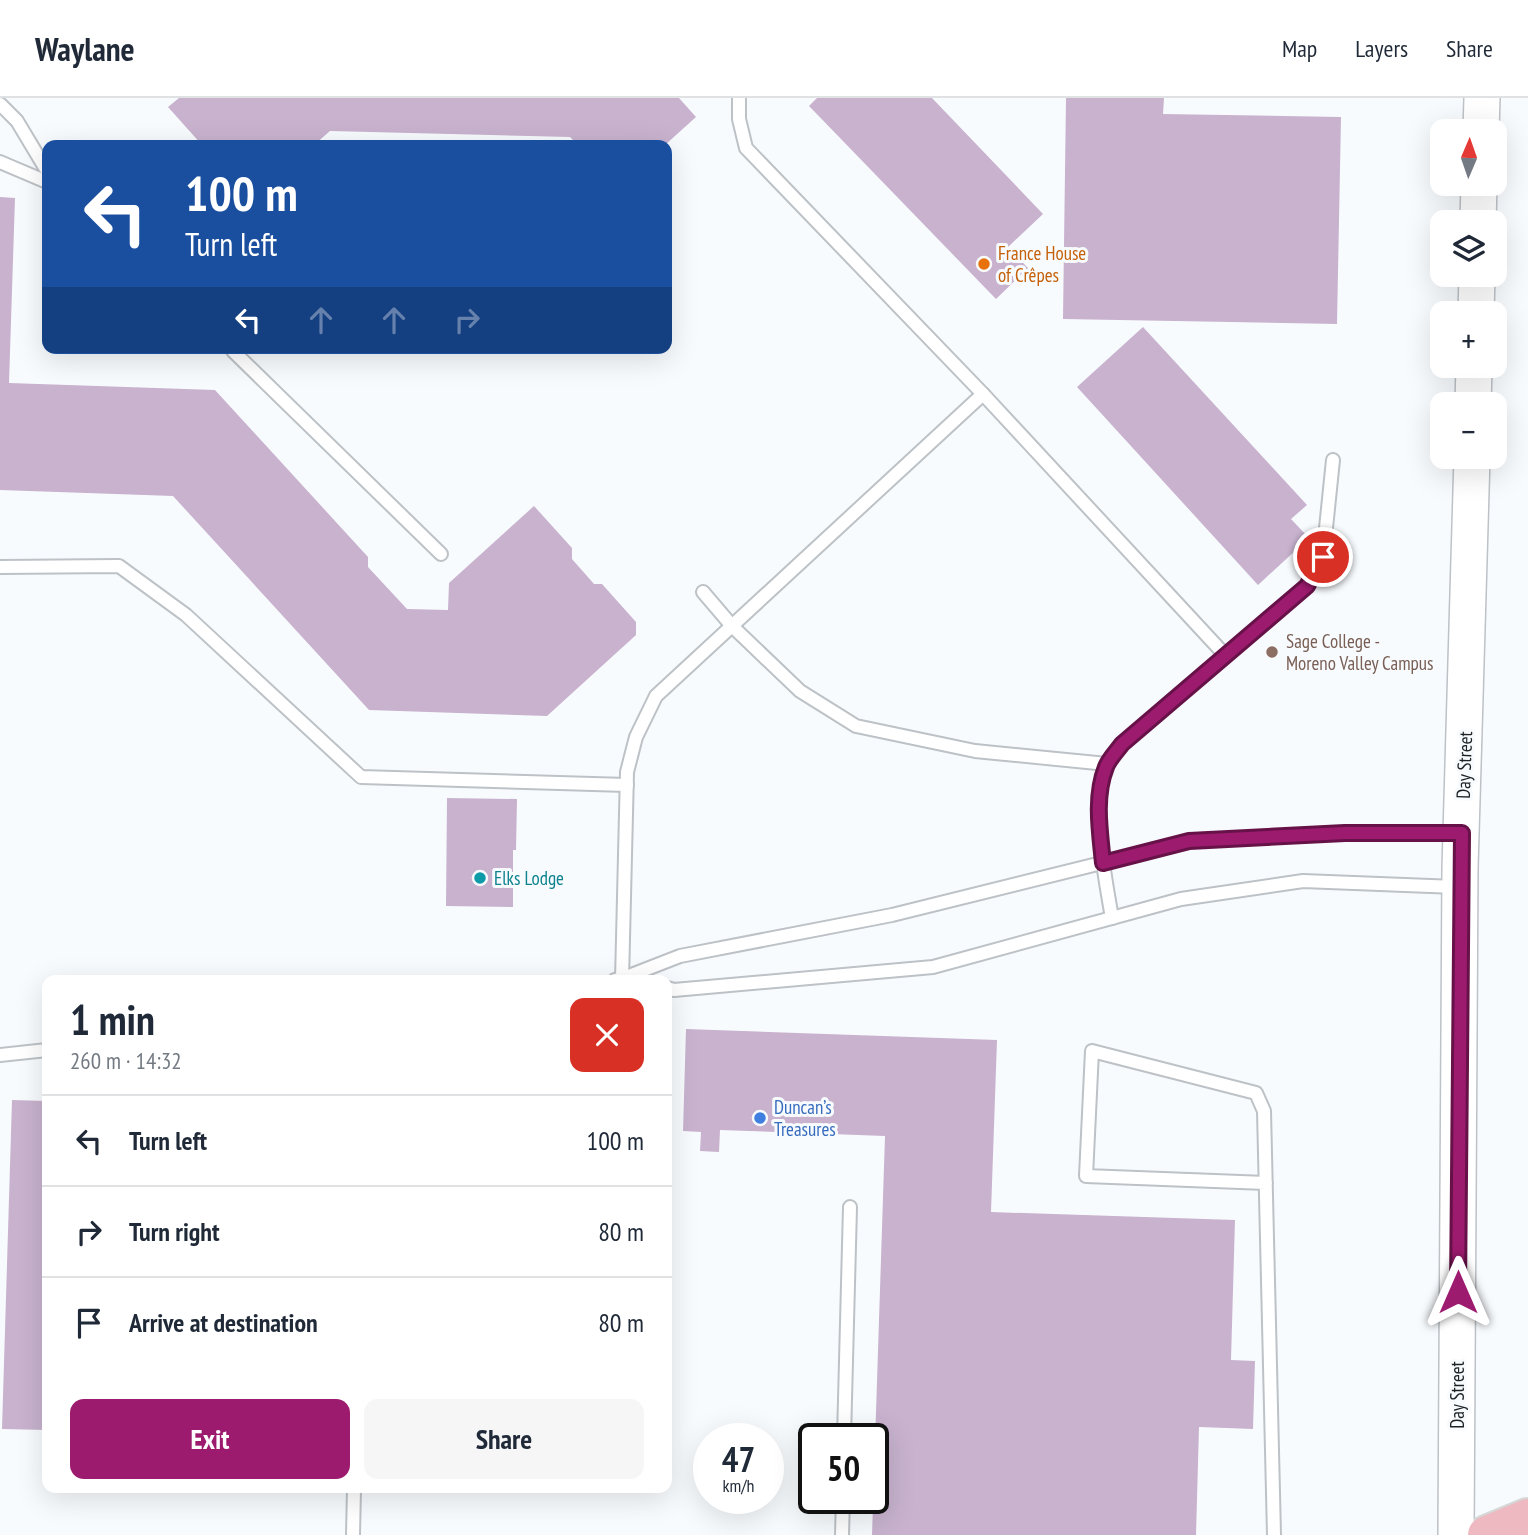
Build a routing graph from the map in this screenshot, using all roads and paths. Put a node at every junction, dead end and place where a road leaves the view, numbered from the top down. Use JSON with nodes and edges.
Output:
{"nodes":[{"id":1,"x":739,"y":98,"type":"edge"},
{"id":2,"x":1482,"y":98,"type":"edge"},
{"id":3,"x":0,"y":104,"type":"edge"},
{"id":4,"x":1481,"y":119,"type":"edge"},
{"id":5,"x":0,"y":162,"type":"edge"},
{"id":6,"x":42,"y":163,"type":"edge"},
{"id":7,"x":42,"y":180,"type":"edge"},
{"id":8,"x":236,"y":354,"type":"edge"},
{"id":9,"x":983,"y":394,"type":"junction"},
{"id":10,"x":1333,"y":460,"type":"dead end"},
{"id":11,"x":1472,"y":469,"type":"edge"},
{"id":12,"x":441,"y":554,"type":"dead end"},
{"id":13,"x":0,"y":566,"type":"edge"},
{"id":14,"x":703,"y":592,"type":"dead end"},
{"id":15,"x":732,"y":626,"type":"junction"},
{"id":16,"x":1225,"y":655,"type":"junction"},
{"id":17,"x":1107,"y":764,"type":"junction"},
{"id":18,"x":627,"y":785,"type":"junction"},
{"id":19,"x":1462,"y":833,"type":"junction"},
{"id":20,"x":1103,"y":863,"type":"junction"},
{"id":21,"x":1461,"y":887,"type":"junction"},
{"id":22,"x":1112,"y":918,"type":"junction"},
{"id":23,"x":623,"y":975,"type":"edge"},
{"id":24,"x":635,"y":975,"type":"edge"},
{"id":25,"x":672,"y":989,"type":"edge"},
{"id":26,"x":42,"y":1051,"type":"edge"},
{"id":27,"x":0,"y":1055,"type":"edge"},
{"id":28,"x":1266,"y":1184,"type":"junction"},
{"id":29,"x":850,"y":1207,"type":"dead end"},
{"id":30,"x":845,"y":1423,"type":"edge"},
{"id":31,"x":354,"y":1493,"type":"edge"},
{"id":32,"x":843,"y":1514,"type":"edge"},
{"id":33,"x":1528,"y":1518,"type":"edge"},
{"id":34,"x":354,"y":1535,"type":"edge"},
{"id":35,"x":842,"y":1535,"type":"edge"},
{"id":36,"x":1273,"y":1535,"type":"edge"},
{"id":37,"x":1456,"y":1535,"type":"edge"},
{"id":38,"x":1487,"y":1535,"type":"edge"}],
"edges":[{"from":1,"to":9,"type":"lane"},
{"from":2,"to":4,"type":"main road"},
{"from":3,"to":6,"type":"lane"},
{"from":5,"to":7,"type":"lane"},
{"from":8,"to":12,"type":"lane"},
{"from":9,"to":15,"type":"lane"},
{"from":9,"to":16,"type":"lane"},
{"from":10,"to":16,"type":"lane"},
{"from":11,"to":19,"type":"main road","name":"Day Street"},
{"from":13,"to":18,"type":"lane"},
{"from":14,"to":15,"type":"lane"},
{"from":15,"to":17,"type":"lane"},
{"from":15,"to":18,"type":"lane"},
{"from":16,"to":17,"type":"lane"},
{"from":17,"to":20,"type":"lane"},
{"from":18,"to":23,"type":"lane"},
{"from":19,"to":20,"type":"lane"},
{"from":19,"to":21,"type":"main road","name":"Day Street"},
{"from":20,"to":22,"type":"lane"},
{"from":20,"to":24,"type":"lane"},
{"from":21,"to":22,"type":"lane"},
{"from":21,"to":37,"type":"main road","name":"Day Street"},
{"from":22,"to":25,"type":"lane"},
{"from":26,"to":27,"type":"lane"},
{"from":28,"to":28,"type":"lane"},
{"from":28,"to":36,"type":"lane"},
{"from":29,"to":30,"type":"lane"},
{"from":31,"to":34,"type":"lane"},
{"from":32,"to":35,"type":"lane"},
{"from":33,"to":38,"type":"highway"}]}
